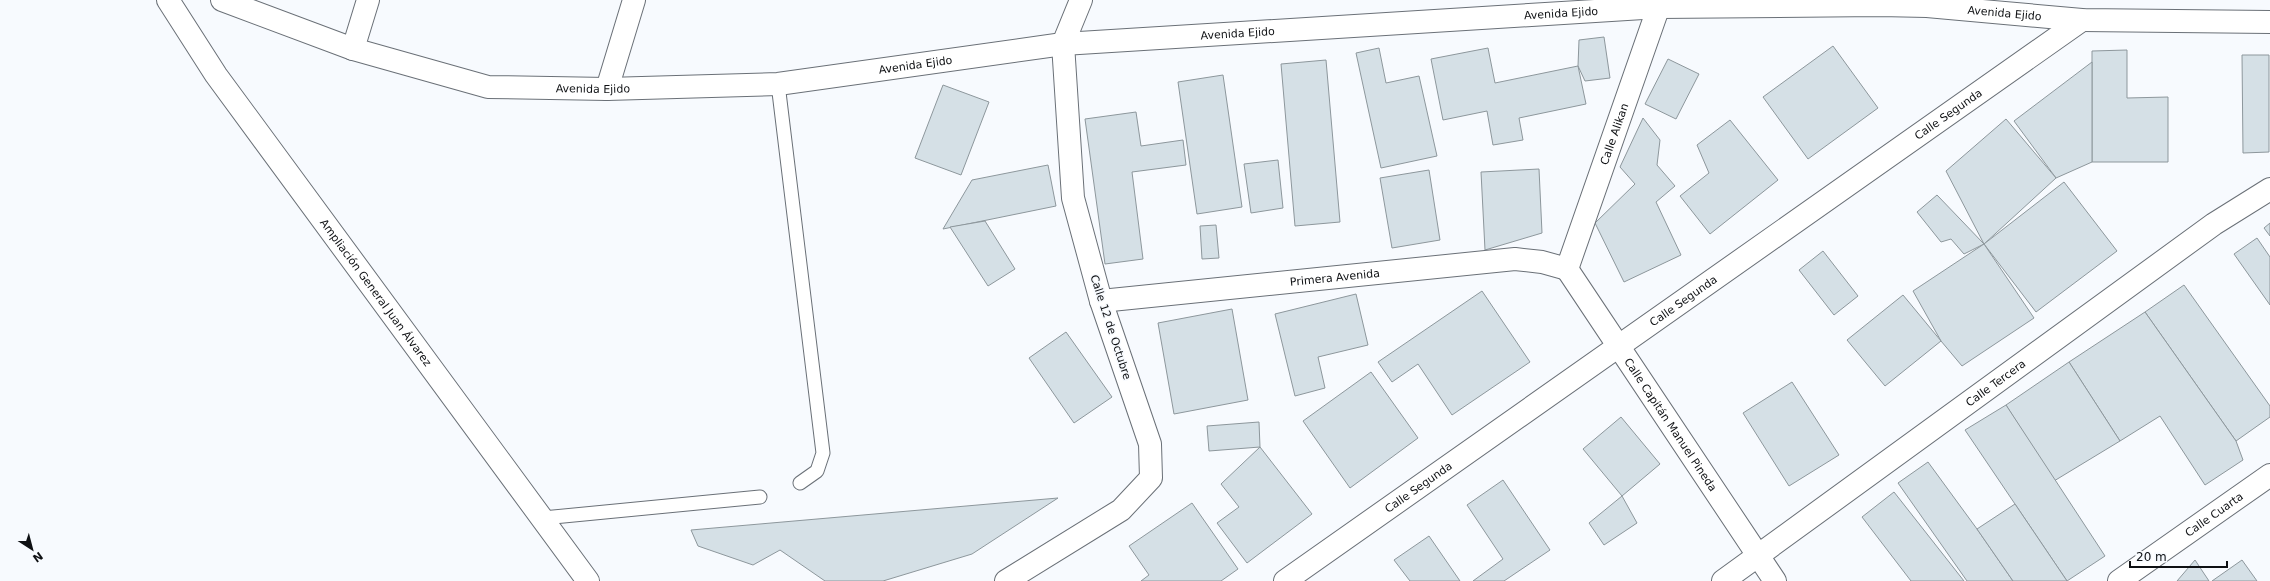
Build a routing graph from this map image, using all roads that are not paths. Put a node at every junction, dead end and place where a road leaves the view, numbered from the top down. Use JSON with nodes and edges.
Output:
{"nodes":[{"id":1,"x":168,"y":0,"type":"edge"},
{"id":2,"x":222,"y":0,"type":"edge"},
{"id":3,"x":368,"y":0,"type":"edge"},
{"id":4,"x":634,"y":0,"type":"edge"},
{"id":5,"x":1081,"y":0,"type":"edge"},
{"id":6,"x":1660,"y":3,"type":"edge"},
{"id":7,"x":1874,"y":3,"type":"edge"},
{"id":8,"x":1928,"y":3,"type":"edge"},
{"id":9,"x":2082,"y":20,"type":"junction"},
{"id":10,"x":2270,"y":22,"type":"edge"},
{"id":11,"x":1062,"y":44,"type":"junction"},
{"id":12,"x":353,"y":49,"type":"junction"},
{"id":13,"x":778,"y":84,"type":"junction"},
{"id":14,"x":607,"y":89,"type":"junction"},
{"id":15,"x":2270,"y":189,"type":"edge"},
{"id":16,"x":1567,"y":269,"type":"junction"},
{"id":17,"x":1102,"y":301,"type":"junction"},
{"id":18,"x":1619,"y":347,"type":"junction"},
{"id":19,"x":2270,"y":475,"type":"edge"},
{"id":20,"x":800,"y":482,"type":"dead end"},
{"id":21,"x":760,"y":498,"type":"dead end"},
{"id":22,"x":543,"y":518,"type":"junction"},
{"id":23,"x":1759,"y":557,"type":"junction"},
{"id":24,"x":588,"y":581,"type":"edge"},
{"id":25,"x":1006,"y":581,"type":"edge"},
{"id":26,"x":1285,"y":581,"type":"edge"},
{"id":27,"x":1723,"y":581,"type":"edge"},
{"id":28,"x":1775,"y":581,"type":"edge"},
{"id":29,"x":2119,"y":581,"type":"edge"}],
"edges":[{"from":1,"to":22,"type":"street","name":"Ampliación General Juan Álvarez"},
{"from":2,"to":12,"type":"street","name":"Avenida Ejido"},
{"from":3,"to":12,"type":"street"},
{"from":4,"to":14,"type":"street"},
{"from":5,"to":11,"type":"street","name":"Calle 12 de Octubre"},
{"from":6,"to":7,"type":"street","name":"Avenida Ejido"},
{"from":6,"to":11,"type":"street","name":"Avenida Ejido"},
{"from":6,"to":16,"type":"street","name":"Calle Alikan"},
{"from":7,"to":8,"type":"street","name":"Avenida Ejido"},
{"from":8,"to":9,"type":"street","name":"Avenida Ejido"},
{"from":9,"to":10,"type":"street","name":"Avenida Ejido"},
{"from":9,"to":18,"type":"street","name":"Calle Segunda"},
{"from":11,"to":13,"type":"street","name":"Avenida Ejido"},
{"from":11,"to":17,"type":"street","name":"Calle 12 de Octubre"},
{"from":12,"to":14,"type":"street","name":"Avenida Ejido"},
{"from":13,"to":14,"type":"street","name":"Avenida Ejido"},
{"from":13,"to":20,"type":"lane"},
{"from":15,"to":23,"type":"street","name":"Calle Tercera"},
{"from":16,"to":17,"type":"street","name":"Primera Avenida"},
{"from":16,"to":18,"type":"street","name":"Calle Capitán Manuel Pineda"},
{"from":17,"to":25,"type":"street","name":"Calle 12 de Octubre"},
{"from":18,"to":23,"type":"street","name":"Calle Capitán Manuel Pineda"},
{"from":18,"to":26,"type":"street","name":"Calle Segunda"},
{"from":19,"to":29,"type":"street","name":"Calle Cuarta"},
{"from":21,"to":22,"type":"lane"},
{"from":22,"to":24,"type":"street","name":"Ampliación General Juan Álvarez"},
{"from":23,"to":27,"type":"street","name":"Calle Tercera"},
{"from":23,"to":28,"type":"street","name":"Calle Capitán Manuel Pineda"}]}
